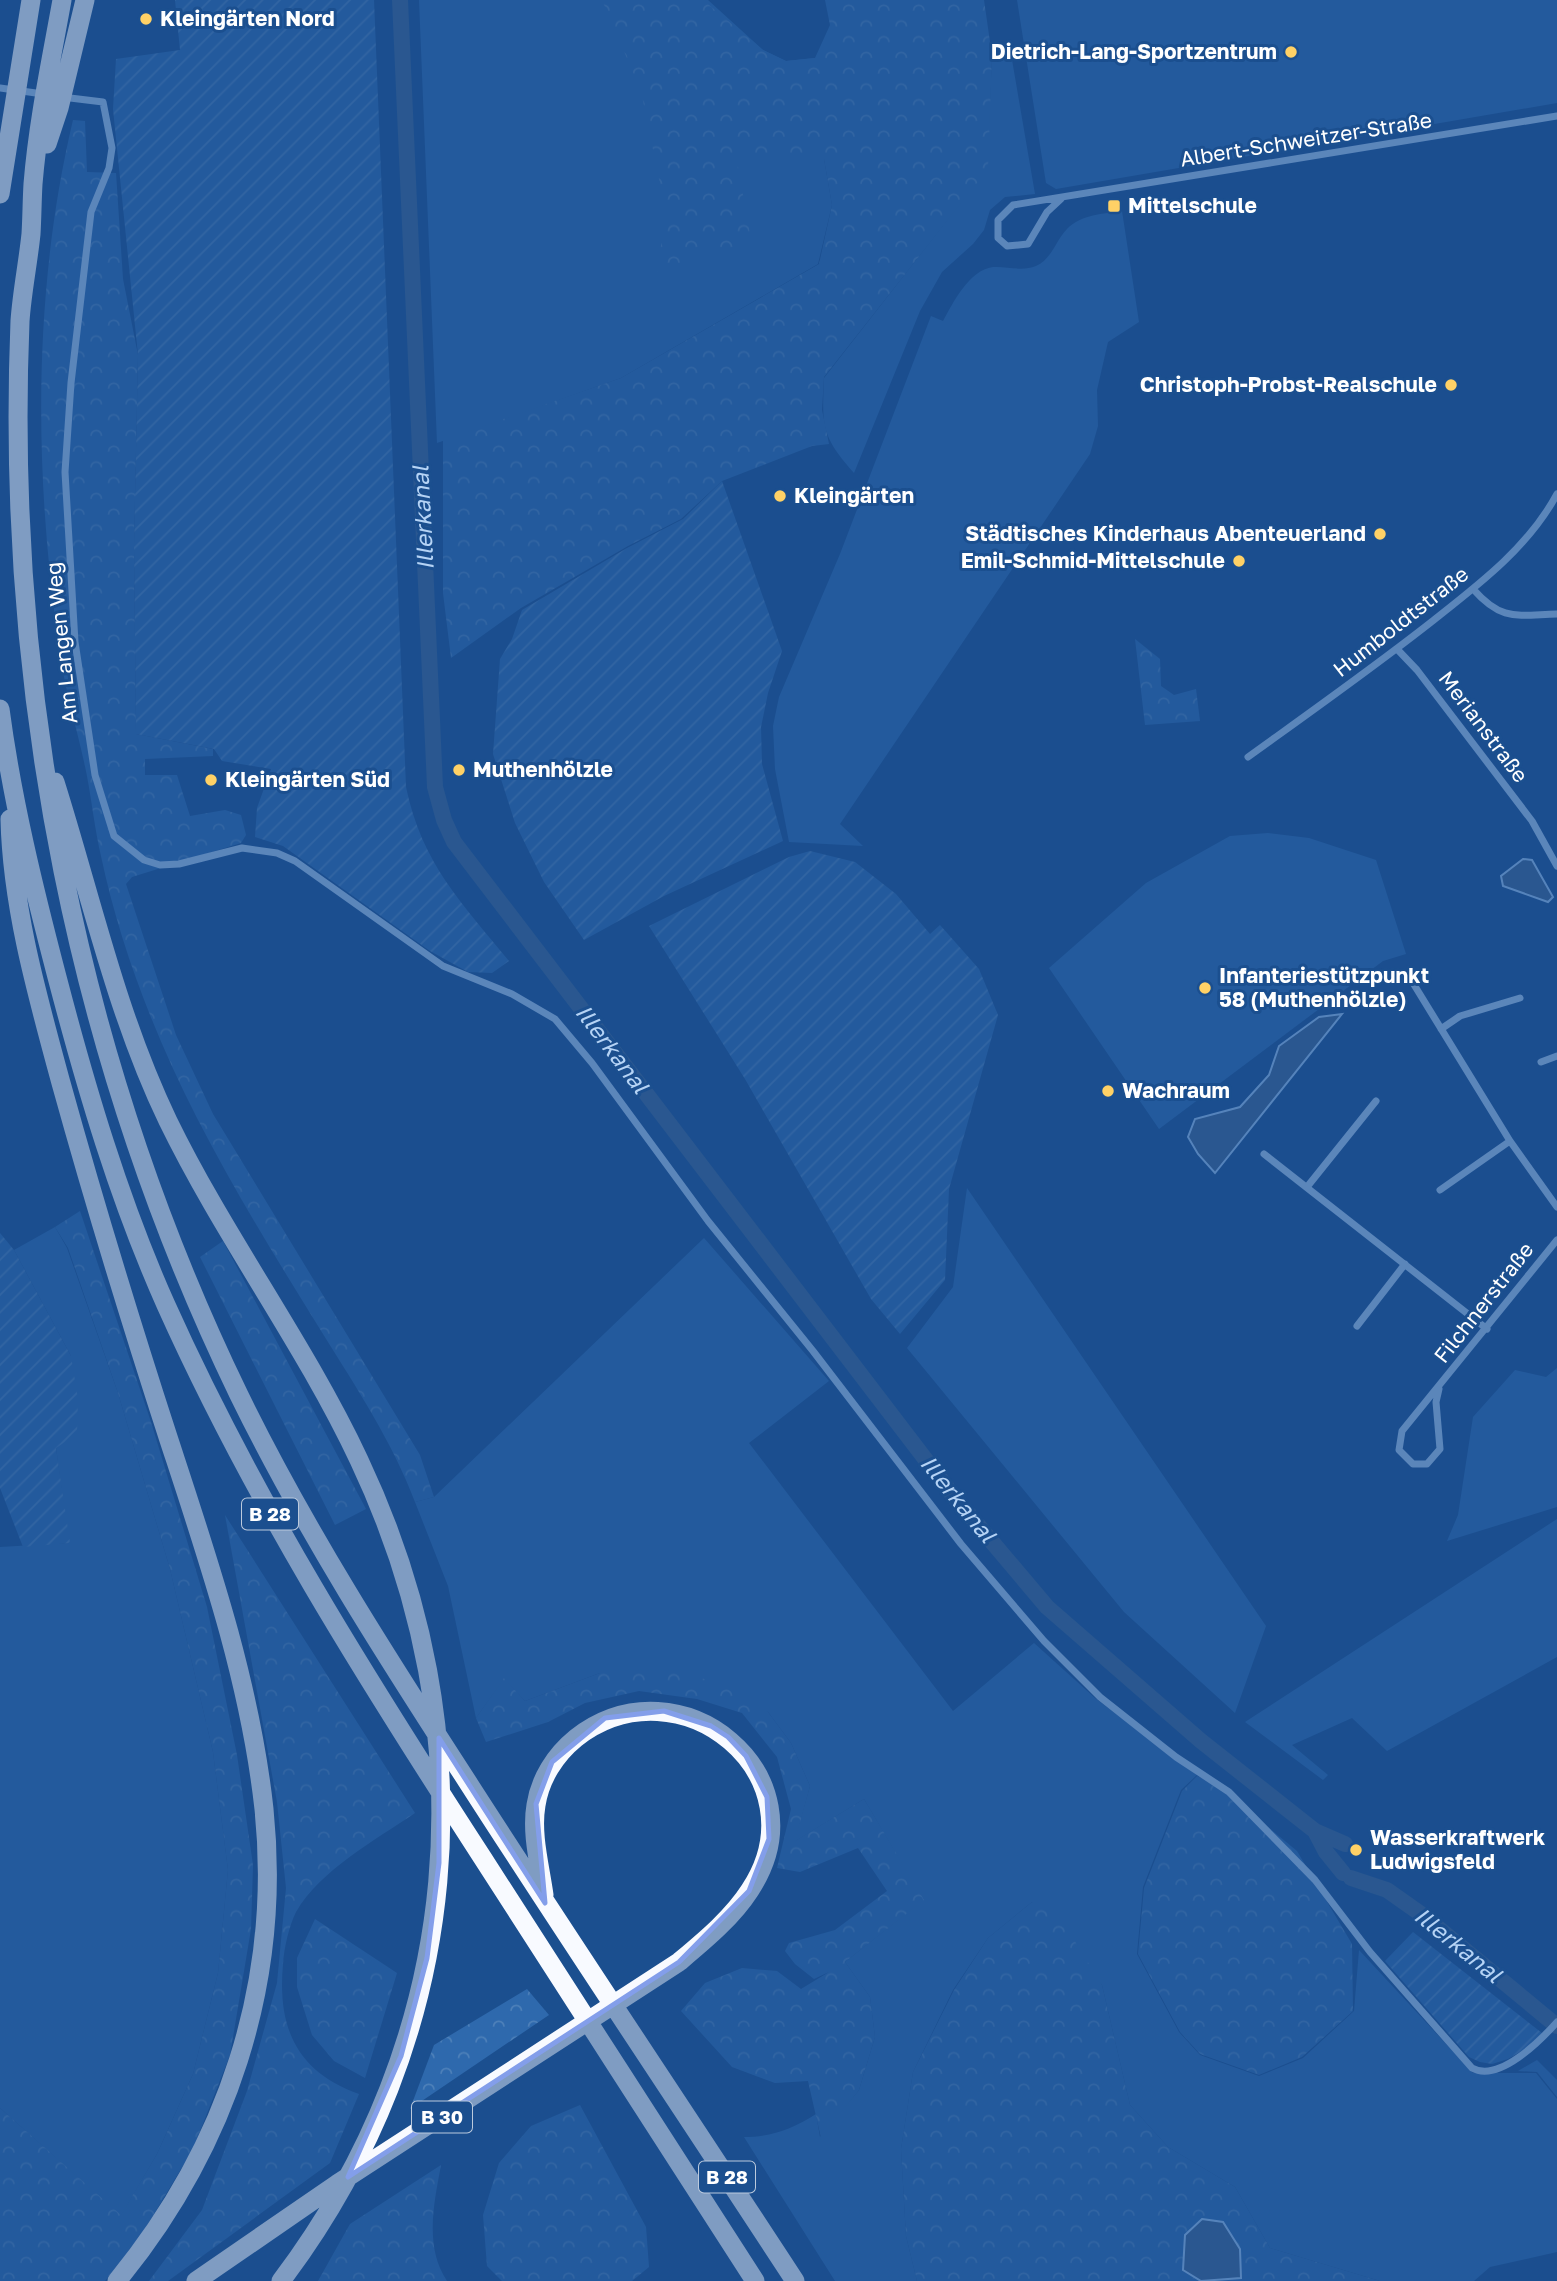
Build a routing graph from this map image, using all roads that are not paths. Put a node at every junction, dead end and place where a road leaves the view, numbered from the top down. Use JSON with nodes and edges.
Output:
{"nodes":[{"id":1,"x":31,"y":0,"type":"edge"},
{"id":2,"x":62,"y":0,"type":"edge"},
{"id":3,"x":85,"y":0,"type":"edge"},
{"id":4,"x":55,"y":80,"type":"junction"},
{"id":5,"x":0,"y":88,"type":"edge"},
{"id":6,"x":1557,"y":116,"type":"edge"},
{"id":7,"x":0,"y":194,"type":"edge"},
{"id":8,"x":1061,"y":199,"type":"junction"},
{"id":9,"x":1557,"y":494,"type":"edge"},
{"id":10,"x":1473,"y":589,"type":"junction"},
{"id":11,"x":1557,"y":614,"type":"edge"},
{"id":12,"x":1397,"y":649,"type":"junction"},
{"id":13,"x":0,"y":709,"type":"edge"},
{"id":14,"x":37,"y":725,"type":"junction"},
{"id":15,"x":1248,"y":757,"type":"dead end"},
{"id":16,"x":9,"y":776,"type":"junction"},
{"id":17,"x":1557,"y":866,"type":"edge"},
{"id":18,"x":1413,"y":983,"type":"dead end"},
{"id":19,"x":1520,"y":998,"type":"dead end"},
{"id":20,"x":1441,"y":1029,"type":"junction"},
{"id":21,"x":1557,"y":1056,"type":"edge"},
{"id":22,"x":1541,"y":1062,"type":"dead end"},
{"id":23,"x":1377,"y":1101,"type":"dead end"},
{"id":24,"x":1510,"y":1142,"type":"junction"},
{"id":25,"x":1264,"y":1154,"type":"dead end"},
{"id":26,"x":1307,"y":1187,"type":"junction"},
{"id":27,"x":1440,"y":1190,"type":"dead end"},
{"id":28,"x":1557,"y":1207,"type":"edge"},
{"id":29,"x":1557,"y":1240,"type":"edge"},
{"id":30,"x":1405,"y":1264,"type":"junction"},
{"id":31,"x":1357,"y":1326,"type":"dead end"},
{"id":32,"x":1487,"y":1329,"type":"junction"},
{"id":33,"x":1439,"y":1389,"type":"junction"},
{"id":34,"x":545,"y":1903,"type":"junction"},
{"id":35,"x":1557,"y":2022,"type":"edge"},
{"id":36,"x":117,"y":2281,"type":"edge"},
{"id":37,"x":196,"y":2281,"type":"edge"},
{"id":38,"x":281,"y":2281,"type":"edge"},
{"id":39,"x":755,"y":2281,"type":"edge"},
{"id":40,"x":795,"y":2281,"type":"edge"}],
"edges":[{"from":1,"to":7,"type":"highway"},
{"from":2,"to":4,"type":"highway"},
{"from":3,"to":4,"type":"highway"},
{"from":4,"to":14,"type":"highway","number":"B 28"},
{"from":5,"to":35,"type":"street","name":"Am Langen Weg"},
{"from":6,"to":8,"type":"street","name":"Albert-Schweitzer-Straße"},
{"from":8,"to":8,"type":"street","name":"Albert-Schweitzer-Straße"},
{"from":9,"to":10,"type":"street","name":"Humboldtstraße"},
{"from":10,"to":11,"type":"street"},
{"from":10,"to":12,"type":"street","name":"Humboldtstraße"},
{"from":12,"to":15,"type":"street","name":"Humboldtstraße"},
{"from":12,"to":17,"type":"street","name":"Merianstraße"},
{"from":13,"to":16,"type":"highway","number":"B 28"},
{"from":14,"to":34,"type":"highway","number":"B 28"},
{"from":14,"to":38,"type":"highway"},
{"from":16,"to":36,"type":"highway"},
{"from":16,"to":39,"type":"highway","number":"B 28"},
{"from":18,"to":20,"type":"street"},
{"from":19,"to":20,"type":"street"},
{"from":20,"to":24,"type":"street"},
{"from":21,"to":22,"type":"street"},
{"from":23,"to":26,"type":"street"},
{"from":24,"to":27,"type":"street"},
{"from":24,"to":28,"type":"street"},
{"from":25,"to":26,"type":"street"},
{"from":26,"to":30,"type":"street"},
{"from":29,"to":32,"type":"street","name":"Filchnerstraße"},
{"from":30,"to":31,"type":"street"},
{"from":30,"to":32,"type":"street"},
{"from":32,"to":33,"type":"street","name":"Filchnerstraße"},
{"from":33,"to":33,"type":"street","name":"Filchnerstraße"},
{"from":34,"to":37,"type":"highway","number":"B 30"},
{"from":34,"to":40,"type":"highway","number":"B 28"}]}
